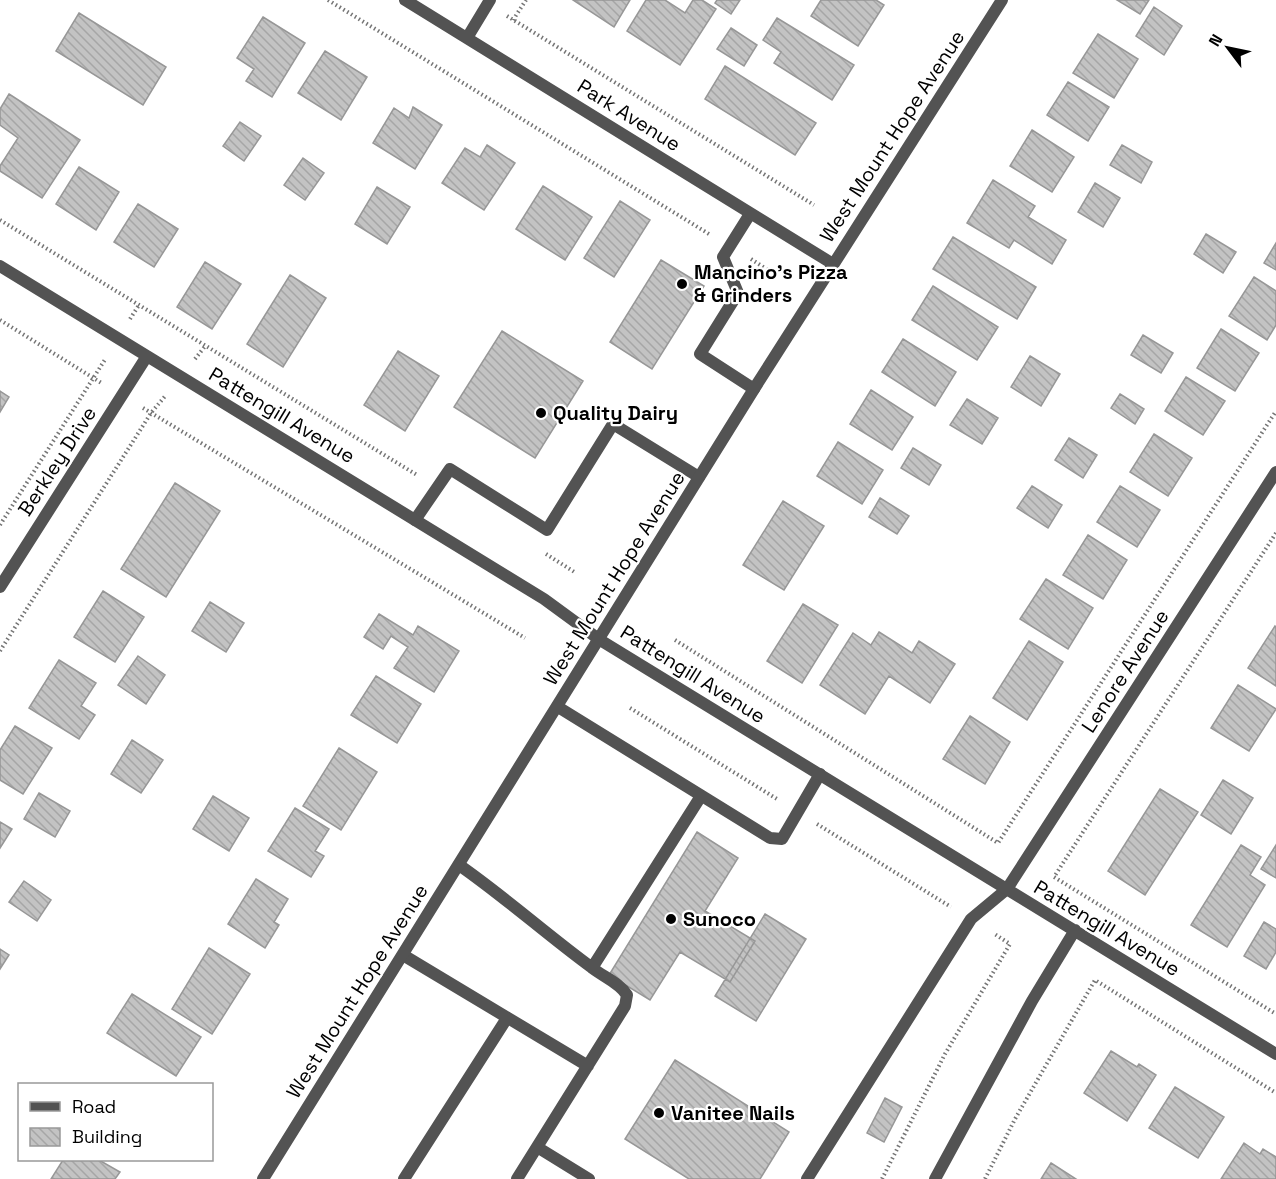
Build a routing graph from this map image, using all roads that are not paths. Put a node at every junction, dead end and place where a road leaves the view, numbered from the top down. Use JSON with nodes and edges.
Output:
{"nodes":[{"id":1,"x":405,"y":0,"type":"edge"},
{"id":2,"x":1002,"y":0,"type":"edge"},
{"id":3,"x":488,"y":2,"type":"edge"},
{"id":4,"x":467,"y":38,"type":"junction"},
{"id":5,"x":750,"y":214,"type":"junction"},
{"id":6,"x":832,"y":264,"type":"junction"},
{"id":7,"x":0,"y":266,"type":"edge"},
{"id":8,"x":147,"y":356,"type":"junction"},
{"id":9,"x":754,"y":389,"type":"junction"},
{"id":10,"x":1276,"y":472,"type":"edge"},
{"id":11,"x":699,"y":477,"type":"junction"},
{"id":12,"x":415,"y":520,"type":"junction"},
{"id":13,"x":0,"y":587,"type":"edge"},
{"id":14,"x":600,"y":640,"type":"junction"},
{"id":15,"x":558,"y":707,"type":"junction"},
{"id":16,"x":820,"y":774,"type":"junction"},
{"id":17,"x":701,"y":795,"type":"junction"},
{"id":18,"x":459,"y":865,"type":"junction"},
{"id":19,"x":1006,"y":890,"type":"junction"},
{"id":20,"x":1075,"y":930,"type":"junction"},
{"id":21,"x":403,"y":955,"type":"junction"},
{"id":22,"x":592,"y":968,"type":"junction"},
{"id":23,"x":507,"y":1018,"type":"junction"},
{"id":24,"x":1276,"y":1054,"type":"edge"},
{"id":25,"x":588,"y":1066,"type":"junction"},
{"id":26,"x":537,"y":1147,"type":"junction"},
{"id":27,"x":263,"y":1179,"type":"edge"},
{"id":28,"x":404,"y":1179,"type":"edge"},
{"id":29,"x":517,"y":1179,"type":"edge"},
{"id":30,"x":589,"y":1179,"type":"edge"},
{"id":31,"x":807,"y":1179,"type":"edge"},
{"id":32,"x":935,"y":1179,"type":"edge"}],
"edges":[{"from":1,"to":4,"type":"street","name":"Park Avenue"},
{"from":2,"to":6,"type":"street","name":"West Mount Hope Avenue"},
{"from":3,"to":4,"type":"street"},
{"from":4,"to":5,"type":"street","name":"Park Avenue"},
{"from":5,"to":6,"type":"street","name":"Park Avenue"},
{"from":5,"to":9,"type":"street"},
{"from":6,"to":9,"type":"street","name":"West Mount Hope Avenue"},
{"from":7,"to":8,"type":"street","name":"Pattengill Avenue"},
{"from":8,"to":12,"type":"street","name":"Pattengill Avenue"},
{"from":8,"to":13,"type":"street","name":"Berkley Drive"},
{"from":9,"to":11,"type":"street","name":"West Mount Hope Avenue"},
{"from":10,"to":19,"type":"street","name":"Lenore Avenue"},
{"from":11,"to":12,"type":"street"},
{"from":11,"to":14,"type":"street","name":"West Mount Hope Avenue"},
{"from":12,"to":14,"type":"street","name":"Pattengill Avenue"},
{"from":14,"to":15,"type":"street","name":"West Mount Hope Avenue"},
{"from":14,"to":16,"type":"street","name":"Pattengill Avenue"},
{"from":15,"to":17,"type":"street"},
{"from":15,"to":18,"type":"street","name":"West Mount Hope Avenue"},
{"from":16,"to":17,"type":"street"},
{"from":16,"to":19,"type":"street","name":"Pattengill Avenue"},
{"from":17,"to":22,"type":"street"},
{"from":18,"to":21,"type":"street","name":"West Mount Hope Avenue"},
{"from":18,"to":22,"type":"street"},
{"from":19,"to":20,"type":"street","name":"Pattengill Avenue"},
{"from":19,"to":31,"type":"street","name":"Lenore Avenue"},
{"from":20,"to":24,"type":"street","name":"Pattengill Avenue"},
{"from":20,"to":32,"type":"street"},
{"from":21,"to":23,"type":"street"},
{"from":21,"to":27,"type":"street","name":"West Mount Hope Avenue"},
{"from":22,"to":25,"type":"street"},
{"from":23,"to":25,"type":"street"},
{"from":23,"to":28,"type":"street"},
{"from":25,"to":26,"type":"street"},
{"from":26,"to":29,"type":"street"},
{"from":26,"to":30,"type":"street"}]}
